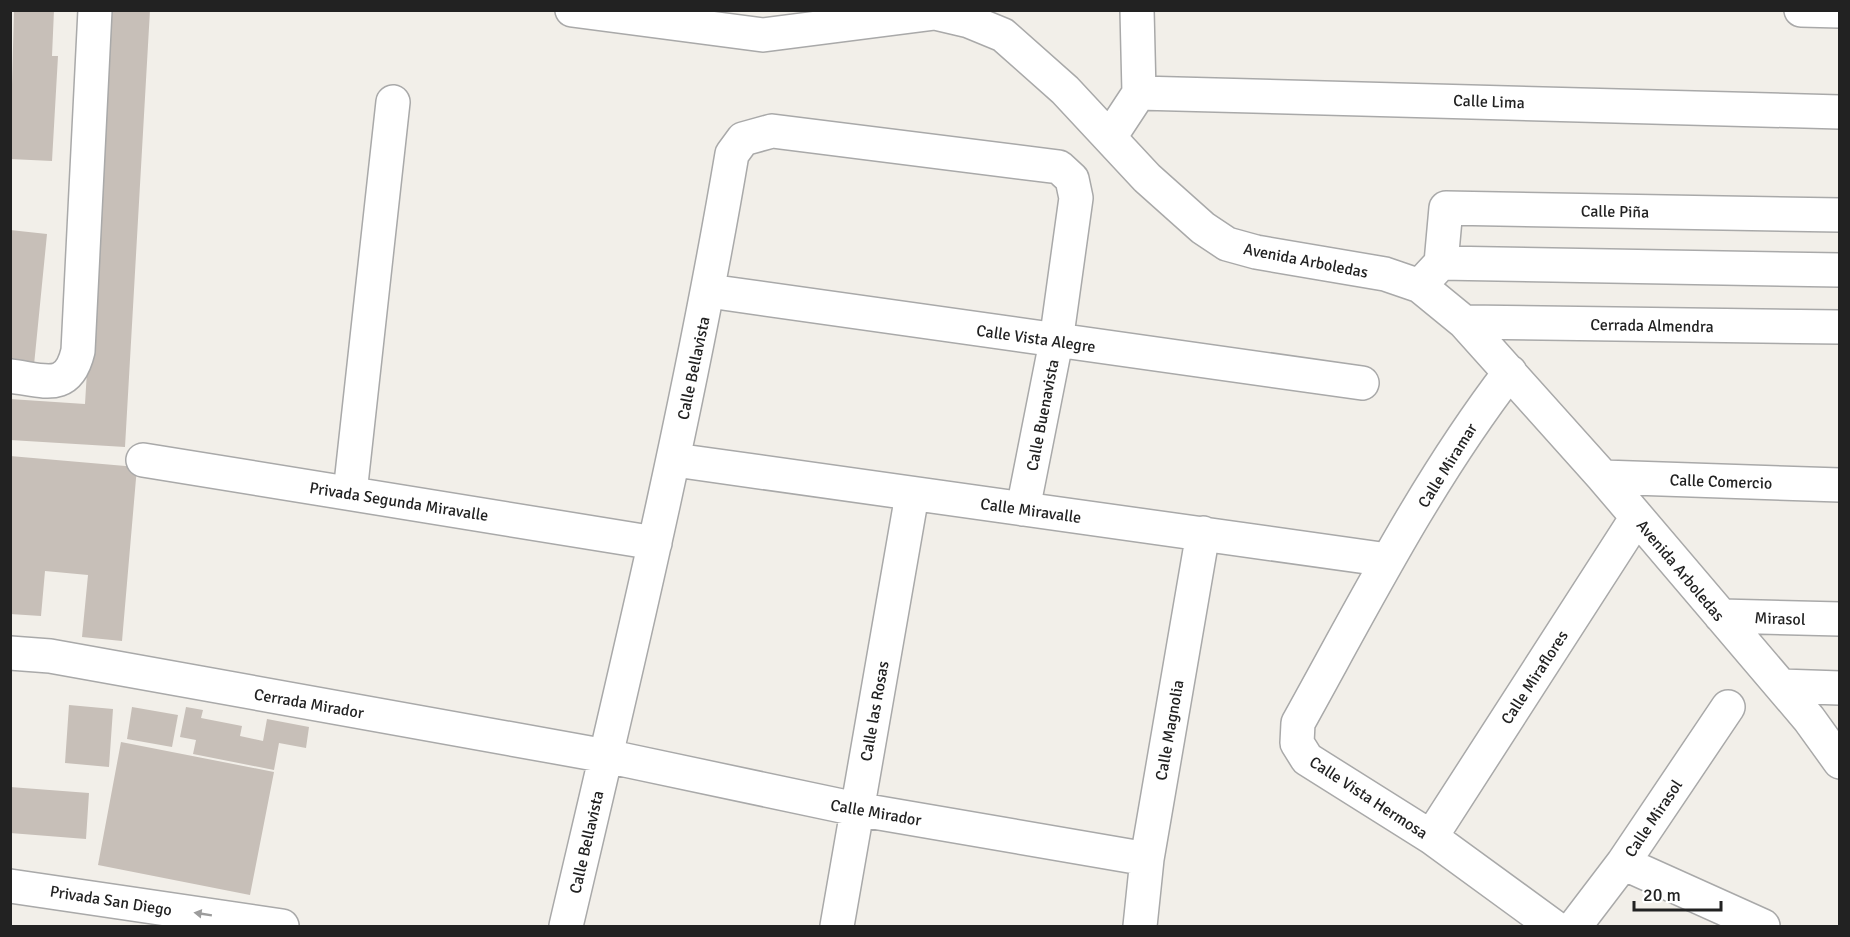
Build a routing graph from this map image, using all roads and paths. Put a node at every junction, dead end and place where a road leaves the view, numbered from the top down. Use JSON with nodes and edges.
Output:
{"nodes":[{"id":1,"x":95,"y":10,"type":"edge"},
{"id":2,"x":572,"y":10,"type":"edge"},
{"id":3,"x":1137,"y":10,"type":"edge"},
{"id":4,"x":1801,"y":10,"type":"edge"},
{"id":5,"x":1839,"y":11,"type":"edge"},
{"id":6,"x":1139,"y":93,"type":"junction"},
{"id":7,"x":393,"y":102,"type":"dead end"},
{"id":8,"x":1839,"y":112,"type":"edge"},
{"id":9,"x":1110,"y":137,"type":"junction"},
{"id":10,"x":1072,"y":179,"type":"joint"},
{"id":11,"x":1839,"y":215,"type":"edge"},
{"id":12,"x":1839,"y":270,"type":"edge"},
{"id":13,"x":1430,"y":274,"type":"junction"},
{"id":14,"x":709,"y":291,"type":"junction"},
{"id":15,"x":1464,"y":322,"type":"junction"},
{"id":16,"x":1839,"y":327,"type":"edge"},
{"id":17,"x":1056,"y":342,"type":"junction"},
{"id":18,"x":1510,"y":372,"type":"junction"},
{"id":19,"x":10,"y":376,"type":"edge"},
{"id":20,"x":1362,"y":383,"type":"dead end"},
{"id":21,"x":143,"y":460,"type":"dead end"},
{"id":22,"x":675,"y":460,"type":"junction"},
{"id":23,"x":1603,"y":477,"type":"junction"},
{"id":24,"x":1839,"y":485,"type":"edge"},
{"id":25,"x":350,"y":493,"type":"junction"},
{"id":26,"x":912,"y":495,"type":"junction"},
{"id":27,"x":1023,"y":509,"type":"junction"},
{"id":28,"x":1637,"y":517,"type":"junction"},
{"id":29,"x":1203,"y":533,"type":"junction"},
{"id":30,"x":655,"y":543,"type":"junction"},
{"id":31,"x":1388,"y":560,"type":"junction"},
{"id":32,"x":1721,"y":616,"type":"junction"},
{"id":33,"x":1839,"y":620,"type":"edge"},
{"id":34,"x":10,"y":653,"type":"edge"},
{"id":35,"x":1781,"y":686,"type":"junction"},
{"id":36,"x":1839,"y":688,"type":"edge"},
{"id":37,"x":1728,"y":707,"type":"dead end"},
{"id":38,"x":606,"y":756,"type":"junction"},
{"id":39,"x":1839,"y":762,"type":"edge"},
{"id":40,"x":856,"y":809,"type":"junction"},
{"id":41,"x":1431,"y":837,"type":"junction"},
{"id":42,"x":1147,"y":858,"type":"junction"},
{"id":43,"x":1623,"y":864,"type":"junction"},
{"id":44,"x":10,"y":886,"type":"edge"},
{"id":45,"x":282,"y":927,"type":"edge"},
{"id":46,"x":566,"y":927,"type":"edge"},
{"id":47,"x":837,"y":927,"type":"edge"},
{"id":48,"x":1140,"y":927,"type":"edge"},
{"id":49,"x":1553,"y":927,"type":"edge"},
{"id":50,"x":1575,"y":927,"type":"edge"},
{"id":51,"x":1763,"y":927,"type":"edge"}],
"edges":[{"from":1,"to":19,"type":"street"},
{"from":2,"to":9,"type":"street","name":"Avenida Arboledas"},
{"from":3,"to":6,"type":"street"},
{"from":4,"to":5,"type":"street"},
{"from":6,"to":8,"type":"street","name":"Calle Lima"},
{"from":6,"to":9,"type":"street"},
{"from":7,"to":25,"type":"street"},
{"from":9,"to":13,"type":"street","name":"Avenida Arboledas"},
{"from":10,"to":14,"type":"street","name":"Calle Bellavista"},
{"from":10,"to":17,"type":"street","name":"Calle Buenavista"},
{"from":11,"to":13,"type":"street","name":"Calle Piña"},
{"from":12,"to":13,"type":"street"},
{"from":13,"to":15,"type":"street","name":"Avenida Arboledas"},
{"from":14,"to":17,"type":"street","name":"Calle Vista Alegre"},
{"from":14,"to":22,"type":"street","name":"Calle Bellavista"},
{"from":15,"to":16,"type":"street","name":"Cerrada Almendra"},
{"from":15,"to":18,"type":"street","name":"Avenida Arboledas"},
{"from":17,"to":20,"type":"street","name":"Calle Vista Alegre"},
{"from":17,"to":27,"type":"street","name":"Calle Buenavista"},
{"from":18,"to":23,"type":"street","name":"Avenida Arboledas"},
{"from":18,"to":31,"type":"street","name":"Calle Miramar"},
{"from":21,"to":25,"type":"street","name":"Privada Segunda Miravalle"},
{"from":22,"to":26,"type":"street","name":"Calle Miravalle"},
{"from":22,"to":30,"type":"street","name":"Calle Bellavista"},
{"from":23,"to":24,"type":"street","name":"Calle Comercio"},
{"from":23,"to":28,"type":"street","name":"Avenida Arboledas"},
{"from":25,"to":30,"type":"street","name":"Privada Segunda Miravalle"},
{"from":26,"to":27,"type":"street","name":"Calle Miravalle"},
{"from":26,"to":40,"type":"street","name":"Calle las Rosas"},
{"from":27,"to":29,"type":"street","name":"Calle Miravalle"},
{"from":28,"to":32,"type":"street","name":"Avenida Arboledas"},
{"from":28,"to":41,"type":"street","name":"Calle Miraflores"},
{"from":29,"to":31,"type":"street","name":"Calle Miravalle"},
{"from":29,"to":42,"type":"street","name":"Calle Magnolia"},
{"from":30,"to":38,"type":"street","name":"Calle Bellavista"},
{"from":31,"to":41,"type":"street","name":"Calle Vista Hermosa"},
{"from":32,"to":33,"type":"street","name":"Mirasol"},
{"from":32,"to":35,"type":"street","name":"Avenida Arboledas"},
{"from":34,"to":38,"type":"street","name":"Cerrada Mirador"},
{"from":35,"to":36,"type":"street"},
{"from":35,"to":39,"type":"street","name":"Avenida Arboledas"},
{"from":37,"to":43,"type":"street","name":"Calle Mirasol"},
{"from":38,"to":40,"type":"street","name":"Calle Mirador"},
{"from":38,"to":46,"type":"street","name":"Calle Bellavista"},
{"from":40,"to":42,"type":"street","name":"Calle Mirador"},
{"from":40,"to":47,"type":"street","name":"Calle las Rosas"},
{"from":41,"to":49,"type":"street","name":"Calle Vista Hermosa"},
{"from":42,"to":48,"type":"street","name":"Calle Magnolia"},
{"from":43,"to":50,"type":"street","name":"Calle Mirasol"},
{"from":43,"to":51,"type":"street"},
{"from":45,"to":44,"type":"street","name":"Privada San Diego","one_way":true}]}
